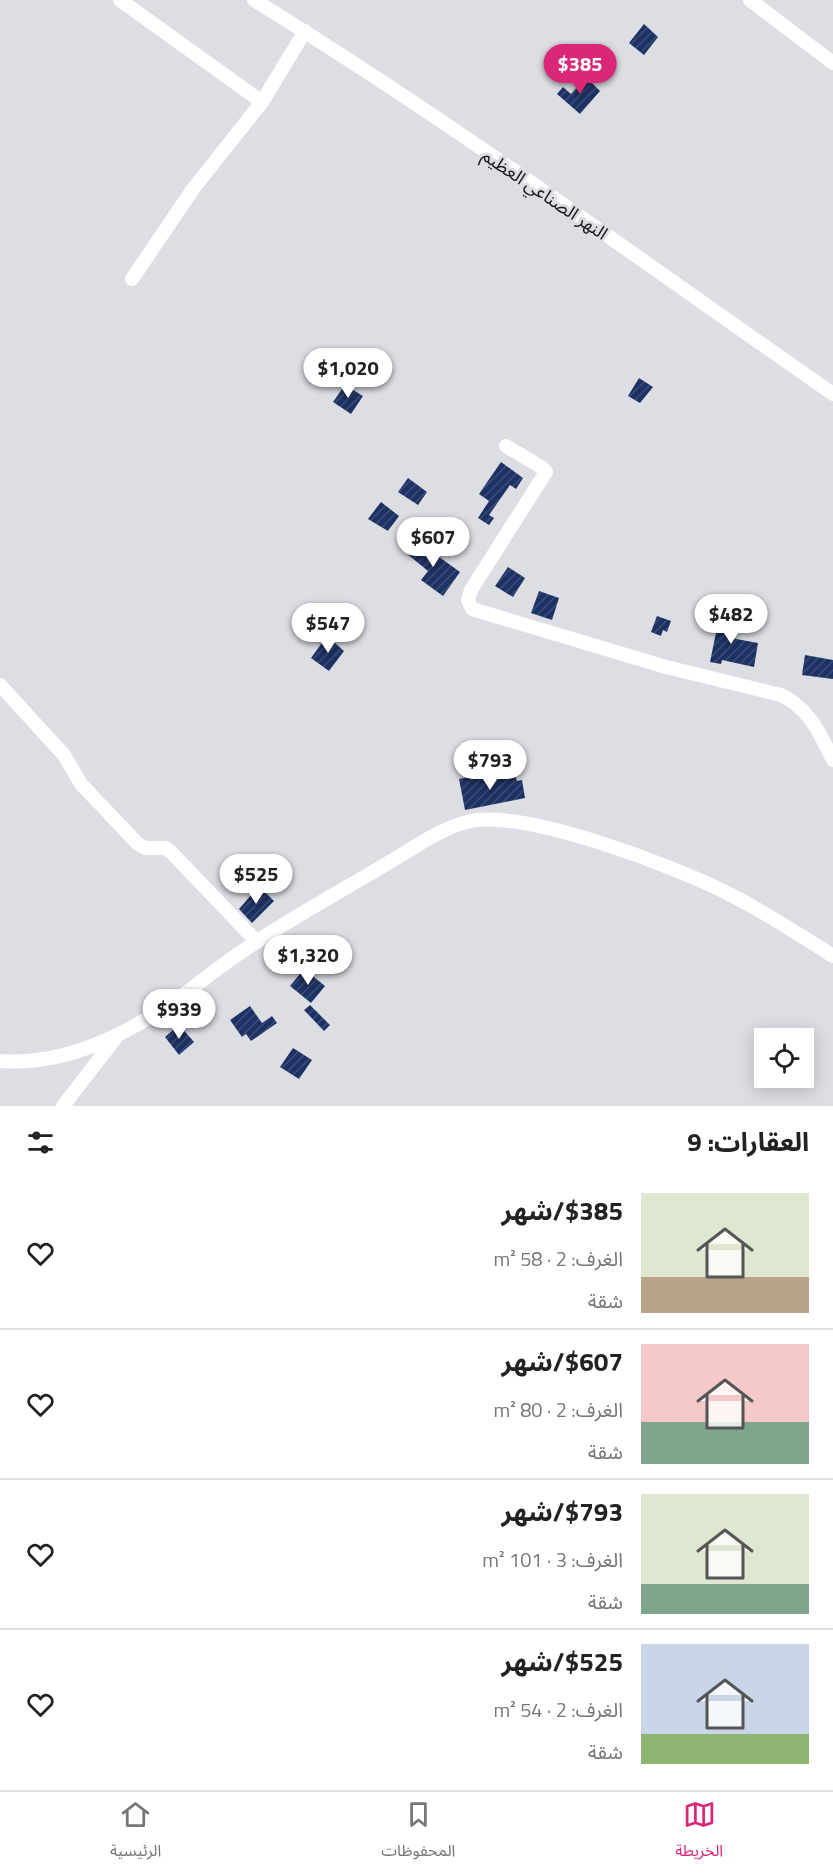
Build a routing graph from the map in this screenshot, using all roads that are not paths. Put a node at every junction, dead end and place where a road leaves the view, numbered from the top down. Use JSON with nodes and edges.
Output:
{"nodes":[{"id":1,"x":120,"y":0,"type":"edge"},
{"id":2,"x":254,"y":0,"type":"edge"},
{"id":3,"x":750,"y":0,"type":"edge"},
{"id":4,"x":305,"y":31,"type":"junction"},
{"id":5,"x":833,"y":63,"type":"edge"},
{"id":6,"x":262,"y":102,"type":"junction"},
{"id":7,"x":132,"y":279,"type":"dead end"},
{"id":8,"x":833,"y":394,"type":"edge"},
{"id":9,"x":506,"y":446,"type":"dead end"},
{"id":10,"x":0,"y":685,"type":"edge"},
{"id":11,"x":833,"y":760,"type":"edge"},
{"id":12,"x":257,"y":942,"type":"junction"},
{"id":13,"x":833,"y":956,"type":"edge"},
{"id":14,"x":121,"y":1033,"type":"junction"},
{"id":15,"x":0,"y":1061,"type":"edge"},
{"id":16,"x":63,"y":1106,"type":"edge"}],
"edges":[{"from":1,"to":6,"type":"street"},
{"from":2,"to":4,"type":"street","name":"النهر الصناعي العظيم"},
{"from":3,"to":5,"type":"street"},
{"from":4,"to":6,"type":"street"},
{"from":4,"to":8,"type":"street","name":"النهر الصناعي العظيم"},
{"from":6,"to":7,"type":"street"},
{"from":9,"to":11,"type":"street"},
{"from":10,"to":12,"type":"street"},
{"from":12,"to":13,"type":"street"},
{"from":12,"to":14,"type":"street"},
{"from":14,"to":15,"type":"street"},
{"from":14,"to":16,"type":"street"}]}
